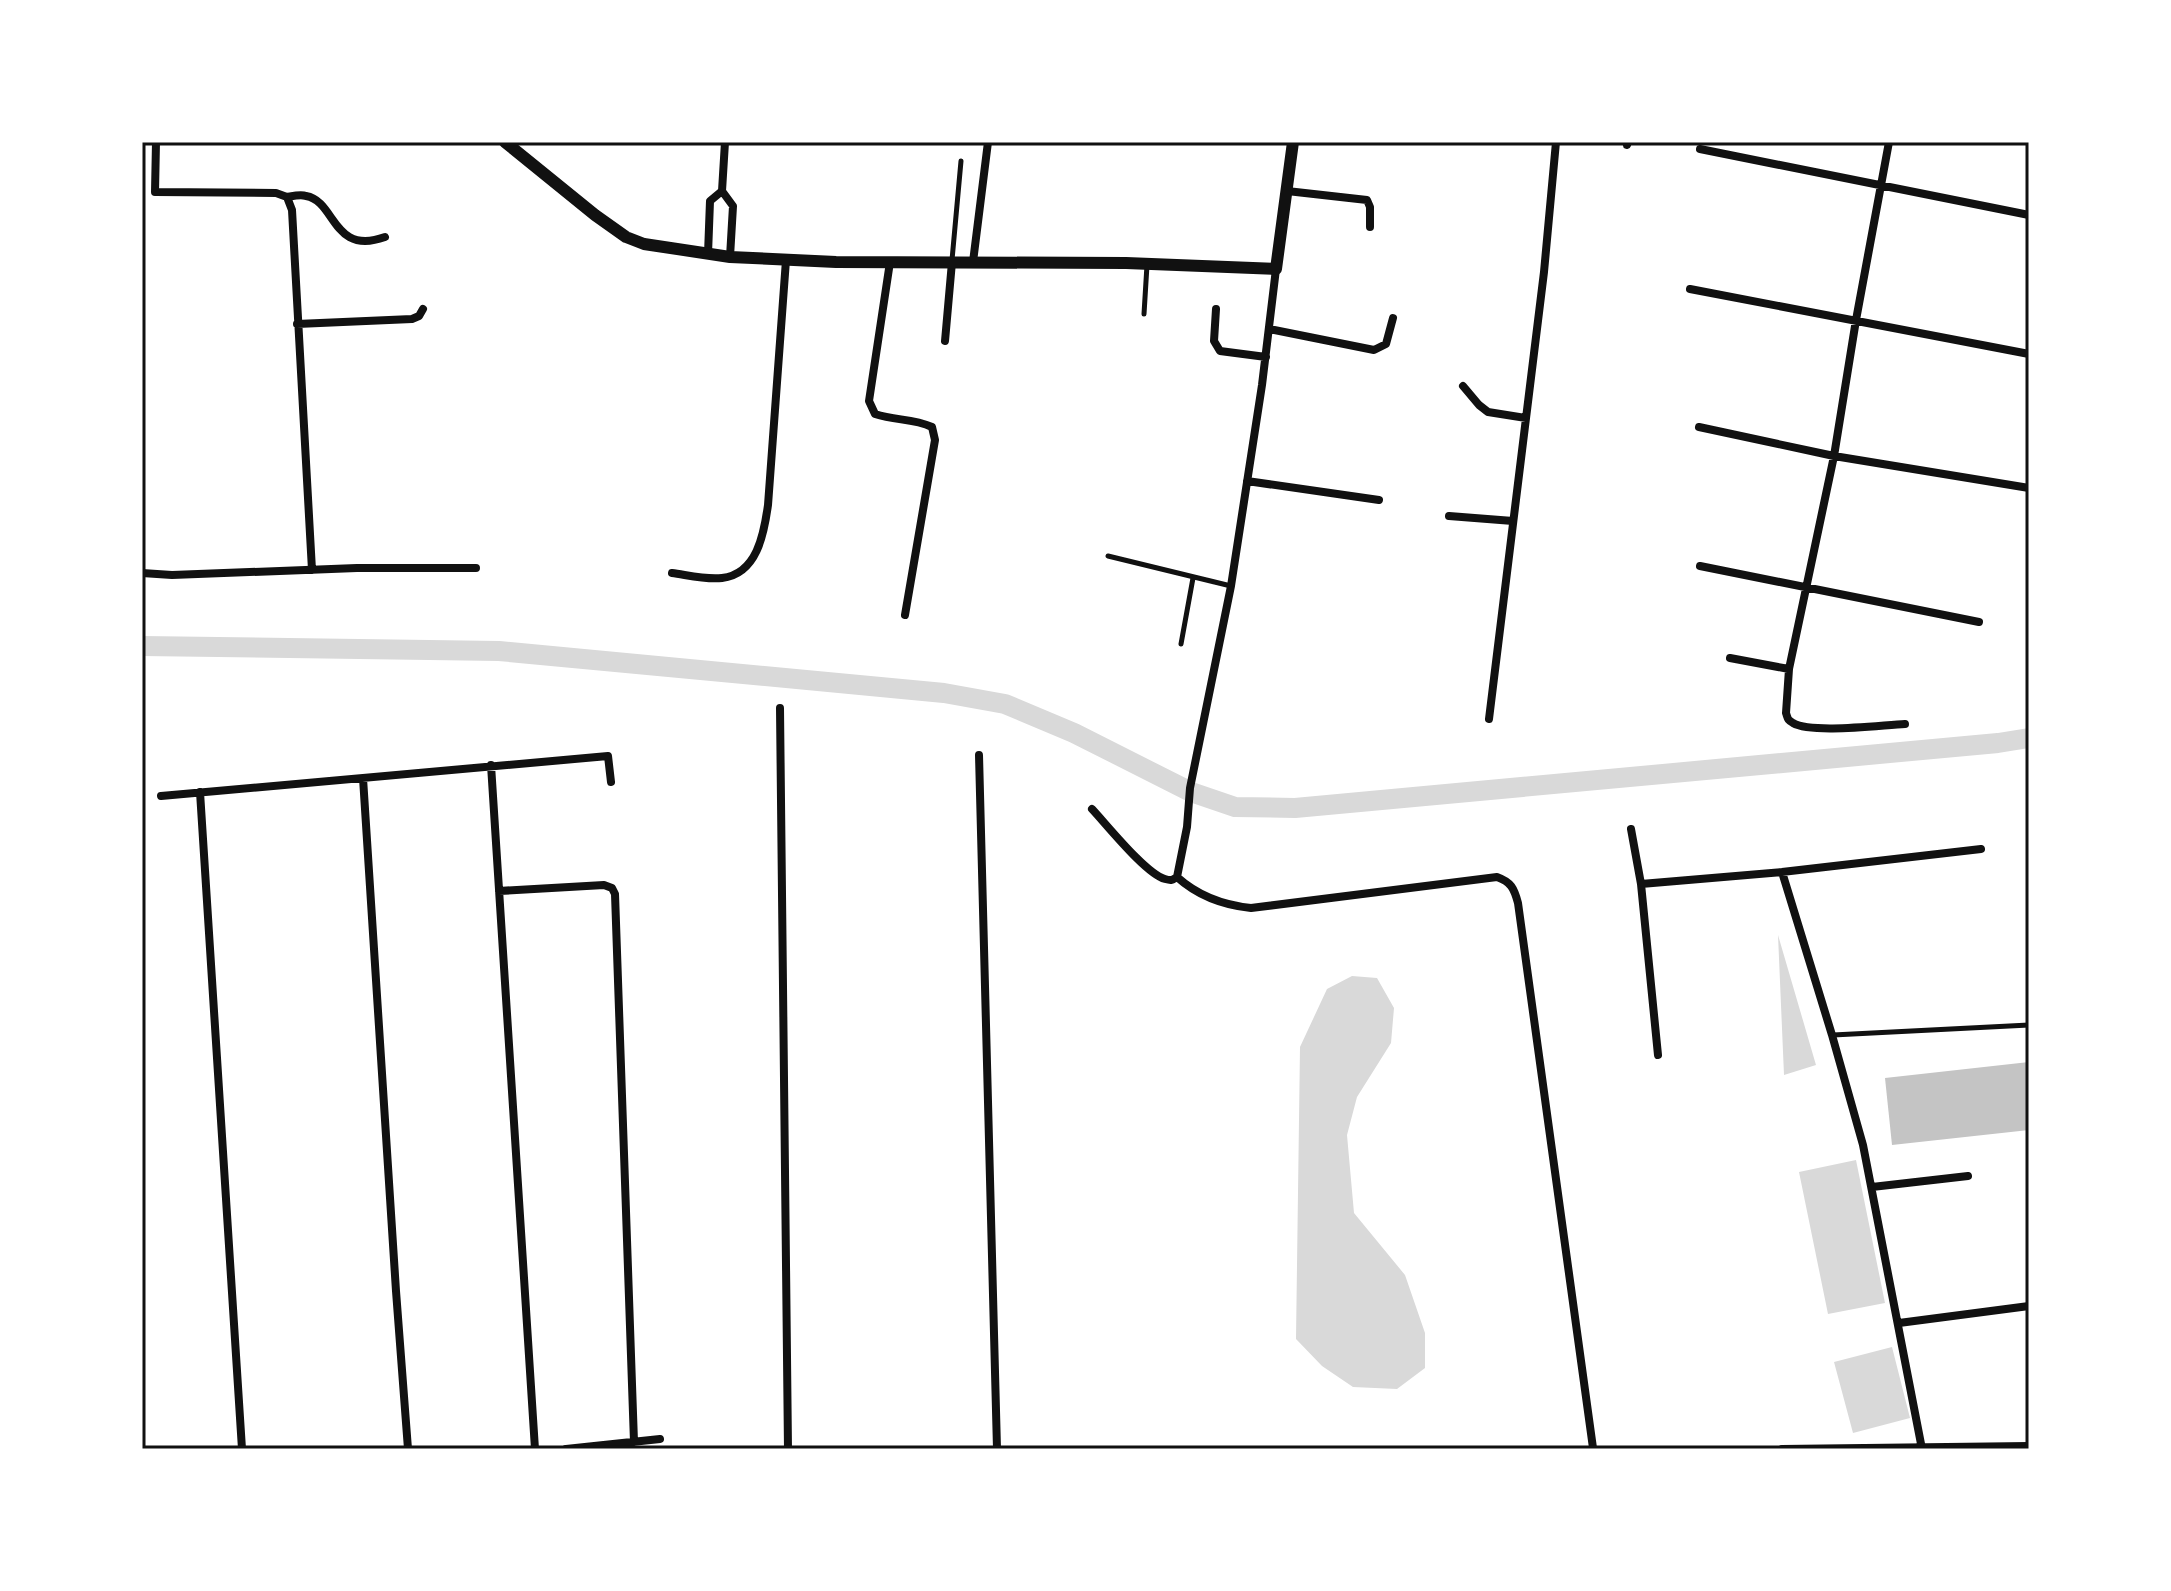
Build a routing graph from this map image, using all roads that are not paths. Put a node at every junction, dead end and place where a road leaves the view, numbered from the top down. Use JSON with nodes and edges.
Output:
{"nodes":[{"id":1,"x":156,"y":142,"type":"edge"},
{"id":2,"x":505,"y":142,"type":"edge"},
{"id":3,"x":725,"y":142,"type":"edge"},
{"id":4,"x":988,"y":142,"type":"edge"},
{"id":5,"x":1293,"y":142,"type":"edge"},
{"id":6,"x":1556,"y":142,"type":"edge"},
{"id":7,"x":1889,"y":142,"type":"edge"},
{"id":8,"x":1700,"y":149,"type":"dead end"},
{"id":9,"x":961,"y":161,"type":"dead end"},
{"id":10,"x":1881,"y":184,"type":"junction"},
{"id":11,"x":722,"y":191,"type":"junction"},
{"id":12,"x":1287,"y":191,"type":"junction"},
{"id":13,"x":287,"y":197,"type":"junction"},
{"id":14,"x":2029,"y":215,"type":"edge"},
{"id":15,"x":1370,"y":227,"type":"dead end"},
{"id":16,"x":385,"y":237,"type":"dead end"},
{"id":17,"x":708,"y":254,"type":"junction"},
{"id":18,"x":730,"y":257,"type":"junction"},
{"id":19,"x":786,"y":260,"type":"junction"},
{"id":20,"x":890,"y":262,"type":"junction"},
{"id":21,"x":952,"y":262,"type":"junction"},
{"id":22,"x":973,"y":262,"type":"junction"},
{"id":23,"x":1147,"y":264,"type":"junction"},
{"id":24,"x":1276,"y":269,"type":"junction"},
{"id":25,"x":1690,"y":289,"type":"dead end"},
{"id":26,"x":423,"y":309,"type":"dead end"},
{"id":27,"x":1216,"y":309,"type":"dead end"},
{"id":28,"x":1144,"y":314,"type":"dead end"},
{"id":29,"x":1393,"y":318,"type":"dead end"},
{"id":30,"x":1856,"y":320,"type":"junction"},
{"id":31,"x":297,"y":324,"type":"junction"},
{"id":32,"x":1269,"y":329,"type":"junction"},
{"id":33,"x":945,"y":341,"type":"dead end"},
{"id":34,"x":2029,"y":354,"type":"edge"},
{"id":35,"x":1266,"y":357,"type":"junction"},
{"id":36,"x":1463,"y":386,"type":"dead end"},
{"id":37,"x":1526,"y":418,"type":"junction"},
{"id":38,"x":1699,"y":427,"type":"dead end"},
{"id":39,"x":1834,"y":456,"type":"junction"},
{"id":40,"x":1247,"y":481,"type":"junction"},
{"id":41,"x":2029,"y":488,"type":"edge"},
{"id":42,"x":1379,"y":500,"type":"dead end"},
{"id":43,"x":1449,"y":516,"type":"dead end"},
{"id":44,"x":1513,"y":521,"type":"junction"},
{"id":45,"x":1108,"y":556,"type":"dead end"},
{"id":46,"x":1700,"y":566,"type":"dead end"},
{"id":47,"x":476,"y":568,"type":"dead end"},
{"id":48,"x":312,"y":570,"type":"junction"},
{"id":49,"x":142,"y":573,"type":"edge"},
{"id":50,"x":672,"y":573,"type":"dead end"},
{"id":51,"x":1193,"y":577,"type":"junction"},
{"id":52,"x":1231,"y":586,"type":"junction"},
{"id":53,"x":1806,"y":588,"type":"junction"},
{"id":54,"x":905,"y":615,"type":"dead end"},
{"id":55,"x":1979,"y":622,"type":"dead end"},
{"id":56,"x":1181,"y":644,"type":"dead end"},
{"id":57,"x":1730,"y":658,"type":"dead end"},
{"id":58,"x":1789,"y":669,"type":"junction"},
{"id":59,"x":780,"y":708,"type":"dead end"},
{"id":60,"x":1489,"y":719,"type":"dead end"},
{"id":61,"x":1905,"y":724,"type":"dead end"},
{"id":62,"x":979,"y":755,"type":"dead end"},
{"id":63,"x":491,"y":765,"type":"junction"},
{"id":64,"x":363,"y":778,"type":"junction"},
{"id":65,"x":611,"y":782,"type":"dead end"},
{"id":66,"x":200,"y":792,"type":"junction"},
{"id":67,"x":161,"y":796,"type":"dead end"},
{"id":68,"x":1092,"y":809,"type":"dead end"},
{"id":69,"x":1631,"y":829,"type":"dead end"},
{"id":70,"x":1981,"y":849,"type":"dead end"},
{"id":71,"x":1782,"y":872,"type":"junction"},
{"id":72,"x":1177,"y":877,"type":"junction"},
{"id":73,"x":1641,"y":884,"type":"junction"},
{"id":74,"x":499,"y":891,"type":"junction"},
{"id":75,"x":2029,"y":1025,"type":"edge"},
{"id":76,"x":1832,"y":1035,"type":"junction"},
{"id":77,"x":1658,"y":1055,"type":"dead end"},
{"id":78,"x":1968,"y":1176,"type":"dead end"},
{"id":79,"x":1872,"y":1187,"type":"junction"},
{"id":80,"x":2029,"y":1306,"type":"edge"},
{"id":81,"x":1899,"y":1323,"type":"junction"},
{"id":82,"x":660,"y":1439,"type":"dead end"},
{"id":83,"x":634,"y":1442,"type":"junction"},
{"id":84,"x":616,"y":1446,"type":"edge"},
{"id":85,"x":2029,"y":1446,"type":"edge"},
{"id":86,"x":1593,"y":1448,"type":"edge"},
{"id":87,"x":1922,"y":1448,"type":"edge"},
{"id":88,"x":242,"y":1449,"type":"edge"},
{"id":89,"x":408,"y":1449,"type":"edge"},
{"id":90,"x":535,"y":1449,"type":"edge"},
{"id":91,"x":566,"y":1449,"type":"edge"},
{"id":92,"x":788,"y":1449,"type":"edge"},
{"id":93,"x":997,"y":1449,"type":"edge"},
{"id":94,"x":1782,"y":1449,"type":"edge"}],
"edges":[{"from":1,"to":13,"type":"street"},
{"from":2,"to":17,"type":"street"},
{"from":3,"to":11,"type":"street"},
{"from":4,"to":22,"type":"street"},
{"from":5,"to":12,"type":"street"},
{"from":6,"to":37,"type":"street"},
{"from":7,"to":10,"type":"street"},
{"from":8,"to":10,"type":"street"},
{"from":9,"to":21,"type":"lane"},
{"from":10,"to":14,"type":"street"},
{"from":10,"to":30,"type":"street"},
{"from":11,"to":17,"type":"street"},
{"from":11,"to":18,"type":"street"},
{"from":12,"to":15,"type":"street"},
{"from":12,"to":24,"type":"street"},
{"from":13,"to":16,"type":"street"},
{"from":13,"to":31,"type":"street"},
{"from":17,"to":18,"type":"street"},
{"from":18,"to":19,"type":"street"},
{"from":19,"to":20,"type":"street"},
{"from":19,"to":50,"type":"street"},
{"from":20,"to":21,"type":"street"},
{"from":20,"to":54,"type":"street"},
{"from":21,"to":22,"type":"street"},
{"from":21,"to":33,"type":"street"},
{"from":22,"to":23,"type":"street"},
{"from":23,"to":24,"type":"street"},
{"from":23,"to":28,"type":"lane"},
{"from":24,"to":32,"type":"street"},
{"from":25,"to":30,"type":"street"},
{"from":26,"to":31,"type":"street"},
{"from":27,"to":35,"type":"street"},
{"from":29,"to":32,"type":"street"},
{"from":30,"to":34,"type":"street"},
{"from":30,"to":39,"type":"street"},
{"from":31,"to":48,"type":"street"},
{"from":32,"to":35,"type":"street"},
{"from":35,"to":40,"type":"street"},
{"from":36,"to":37,"type":"street"},
{"from":37,"to":44,"type":"street"},
{"from":38,"to":39,"type":"street"},
{"from":39,"to":41,"type":"street"},
{"from":39,"to":53,"type":"street"},
{"from":40,"to":42,"type":"street"},
{"from":40,"to":52,"type":"street"},
{"from":43,"to":44,"type":"street"},
{"from":44,"to":60,"type":"street"},
{"from":45,"to":51,"type":"lane"},
{"from":46,"to":53,"type":"street"},
{"from":47,"to":48,"type":"street"},
{"from":48,"to":49,"type":"street"},
{"from":51,"to":52,"type":"lane"},
{"from":51,"to":56,"type":"lane"},
{"from":52,"to":72,"type":"street"},
{"from":53,"to":55,"type":"street"},
{"from":53,"to":58,"type":"street"},
{"from":57,"to":58,"type":"street"},
{"from":58,"to":61,"type":"street"},
{"from":59,"to":92,"type":"street"},
{"from":62,"to":93,"type":"street"},
{"from":63,"to":64,"type":"street"},
{"from":63,"to":65,"type":"street"},
{"from":63,"to":74,"type":"street"},
{"from":64,"to":66,"type":"street"},
{"from":64,"to":89,"type":"street"},
{"from":66,"to":67,"type":"street"},
{"from":66,"to":88,"type":"street"},
{"from":68,"to":72,"type":"street"},
{"from":69,"to":73,"type":"street"},
{"from":70,"to":71,"type":"street"},
{"from":71,"to":73,"type":"street"},
{"from":71,"to":76,"type":"street"},
{"from":72,"to":86,"type":"street"},
{"from":73,"to":77,"type":"street"},
{"from":74,"to":83,"type":"street"},
{"from":74,"to":90,"type":"street"},
{"from":75,"to":76,"type":"lane"},
{"from":76,"to":79,"type":"street"},
{"from":78,"to":79,"type":"street"},
{"from":79,"to":81,"type":"street"},
{"from":80,"to":81,"type":"street"},
{"from":81,"to":87,"type":"street"},
{"from":82,"to":83,"type":"street"},
{"from":83,"to":84,"type":"street"},
{"from":84,"to":91,"type":"street"},
{"from":85,"to":87,"type":"street"},
{"from":87,"to":94,"type":"street"}]}
